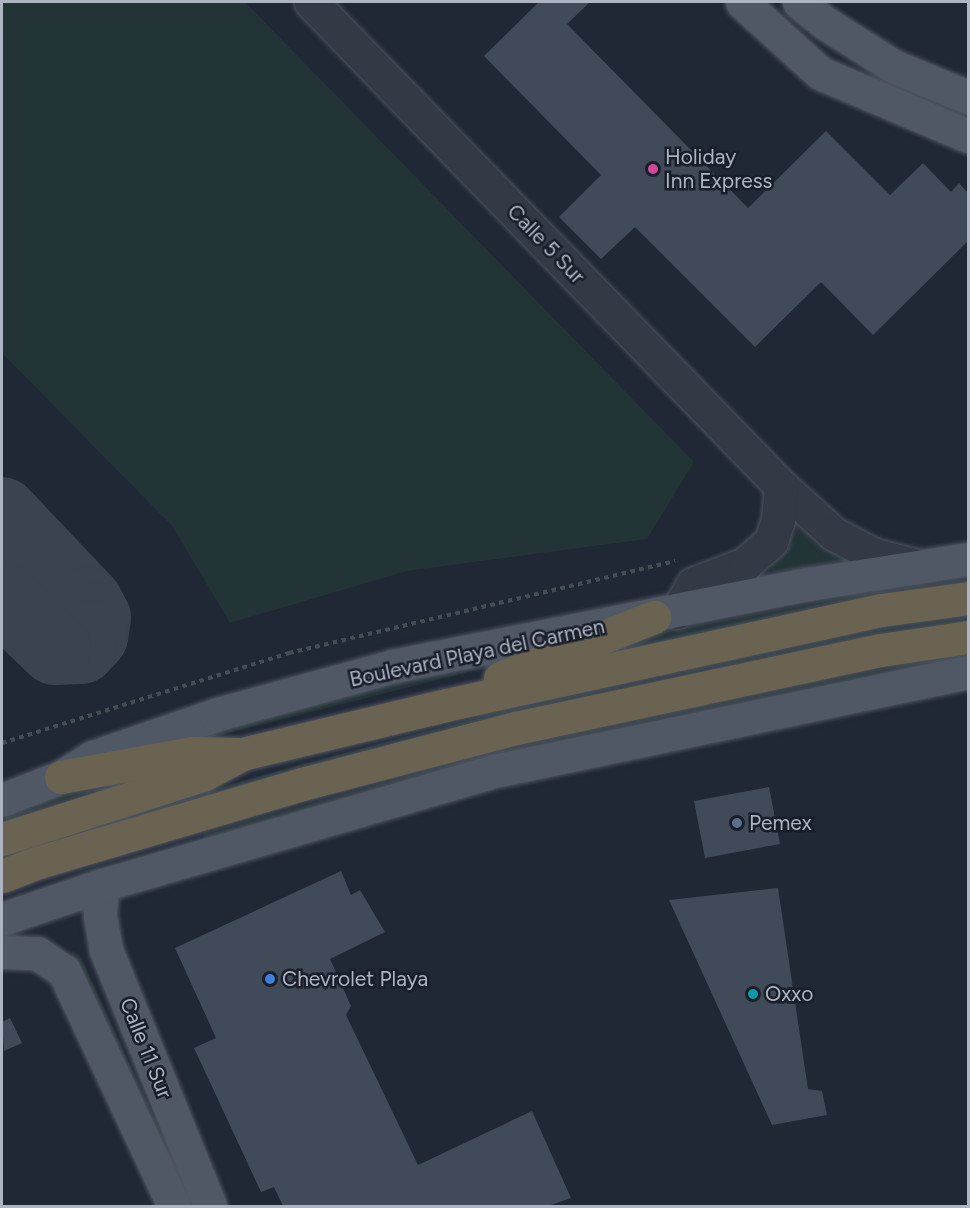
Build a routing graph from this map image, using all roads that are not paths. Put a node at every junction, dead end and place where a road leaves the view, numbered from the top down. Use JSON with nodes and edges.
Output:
{"nodes":[{"id":1,"x":311,"y":2,"type":"edge"},
{"id":2,"x":742,"y":2,"type":"edge"},
{"id":3,"x":798,"y":2,"type":"edge"},
{"id":4,"x":969,"y":97,"type":"edge"},
{"id":5,"x":969,"y":136,"type":"edge"},
{"id":6,"x":781,"y":486,"type":"junction"},
{"id":7,"x":969,"y":559,"type":"edge"},
{"id":8,"x":918,"y":566,"type":"junction"},
{"id":9,"x":969,"y":598,"type":"edge"},
{"id":10,"x":666,"y":614,"type":"junction"},
{"id":11,"x":969,"y":637,"type":"edge"},
{"id":12,"x":969,"y":672,"type":"edge"},
{"id":13,"x":446,"y":705,"type":"junction"},
{"id":14,"x":242,"y":754,"type":"junction"},
{"id":15,"x":50,"y":781,"type":"junction"},
{"id":16,"x":2,"y":783,"type":"edge"},
{"id":17,"x":2,"y":800,"type":"edge"},
{"id":18,"x":2,"y":839,"type":"edge"},
{"id":19,"x":2,"y":876,"type":"edge"},
{"id":20,"x":102,"y":885,"type":"junction"},
{"id":21,"x":2,"y":919,"type":"edge"},
{"id":22,"x":2,"y":952,"type":"edge"},
{"id":23,"x":174,"y":1206,"type":"edge"},
{"id":24,"x":210,"y":1206,"type":"edge"}],
"edges":[{"from":1,"to":6,"type":"street","name":"Calle 5 Sur"},
{"from":2,"to":5,"type":"main road"},
{"from":3,"to":4,"type":"main road"},
{"from":6,"to":8,"type":"street","name":"Calle 5 Sur"},
{"from":6,"to":10,"type":"street"},
{"from":7,"to":8,"type":"main road","name":"Boulevard Playa del Carmen"},
{"from":8,"to":10,"type":"main road","name":"Boulevard Playa del Carmen"},
{"from":9,"to":13,"type":"highway"},
{"from":10,"to":13,"type":"highway"},
{"from":10,"to":15,"type":"main road","name":"Boulevard Playa del Carmen"},
{"from":11,"to":19,"type":"highway"},
{"from":12,"to":20,"type":"main road"},
{"from":13,"to":14,"type":"highway"},
{"from":14,"to":15,"type":"highway"},
{"from":14,"to":18,"type":"highway"},
{"from":15,"to":16,"type":"street"},
{"from":15,"to":17,"type":"main road","name":"Boulevard Playa del Carmen"},
{"from":20,"to":21,"type":"main road"},
{"from":20,"to":24,"type":"main road","name":"Calle 11 Sur"},
{"from":22,"to":23,"type":"main road","name":"Calle 11 Sur"}]}
